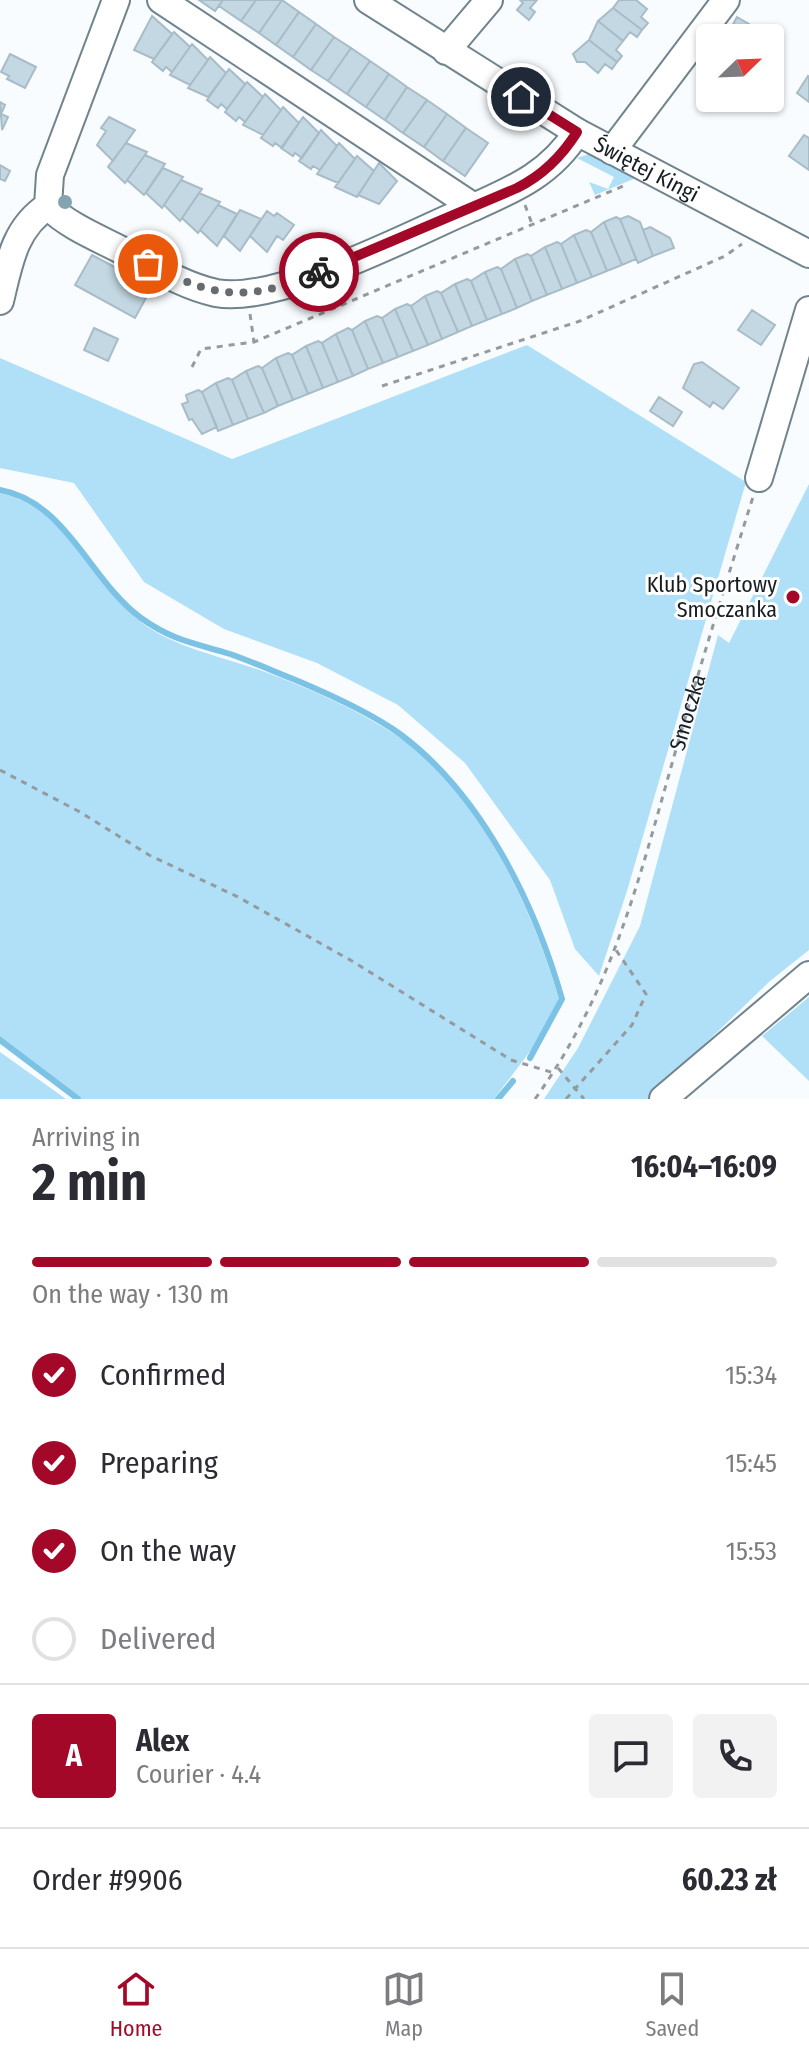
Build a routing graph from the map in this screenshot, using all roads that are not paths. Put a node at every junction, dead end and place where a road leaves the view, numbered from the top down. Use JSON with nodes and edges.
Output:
{"nodes":[{"id":1,"x":116,"y":0,"type":"edge"},
{"id":2,"x":161,"y":0,"type":"edge"},
{"id":3,"x":368,"y":0,"type":"edge"},
{"id":4,"x":489,"y":0,"type":"edge"},
{"id":5,"x":726,"y":0,"type":"edge"},
{"id":6,"x":446,"y":51,"type":"junction"},
{"id":7,"x":577,"y":132,"type":"junction"},
{"id":8,"x":612,"y":151,"type":"junction"},
{"id":9,"x":48,"y":206,"type":"junction"},
{"id":10,"x":474,"y":207,"type":"junction"},
{"id":11,"x":809,"y":254,"type":"edge"},
{"id":12,"x":0,"y":301,"type":"edge"},
{"id":13,"x":809,"y":310,"type":"edge"},
{"id":14,"x":759,"y":478,"type":"road end"},
{"id":15,"x":809,"y":975,"type":"edge"},
{"id":16,"x":663,"y":1099,"type":"edge"}],
"edges":[{"from":1,"to":9,"type":"street"},
{"from":2,"to":10,"type":"street"},
{"from":3,"to":6,"type":"street","name":"Świętej Kingi"},
{"from":4,"to":6,"type":"street"},
{"from":5,"to":8,"type":"street"},
{"from":6,"to":7,"type":"street","name":"Świętej Kingi"},
{"from":7,"to":8,"type":"street","name":"Świętej Kingi"},
{"from":7,"to":10,"type":"street"},
{"from":8,"to":11,"type":"street","name":"Świętej Kingi"},
{"from":9,"to":10,"type":"street"},
{"from":9,"to":12,"type":"street"},
{"from":13,"to":14,"type":"street"},
{"from":15,"to":16,"type":"street"}]}
